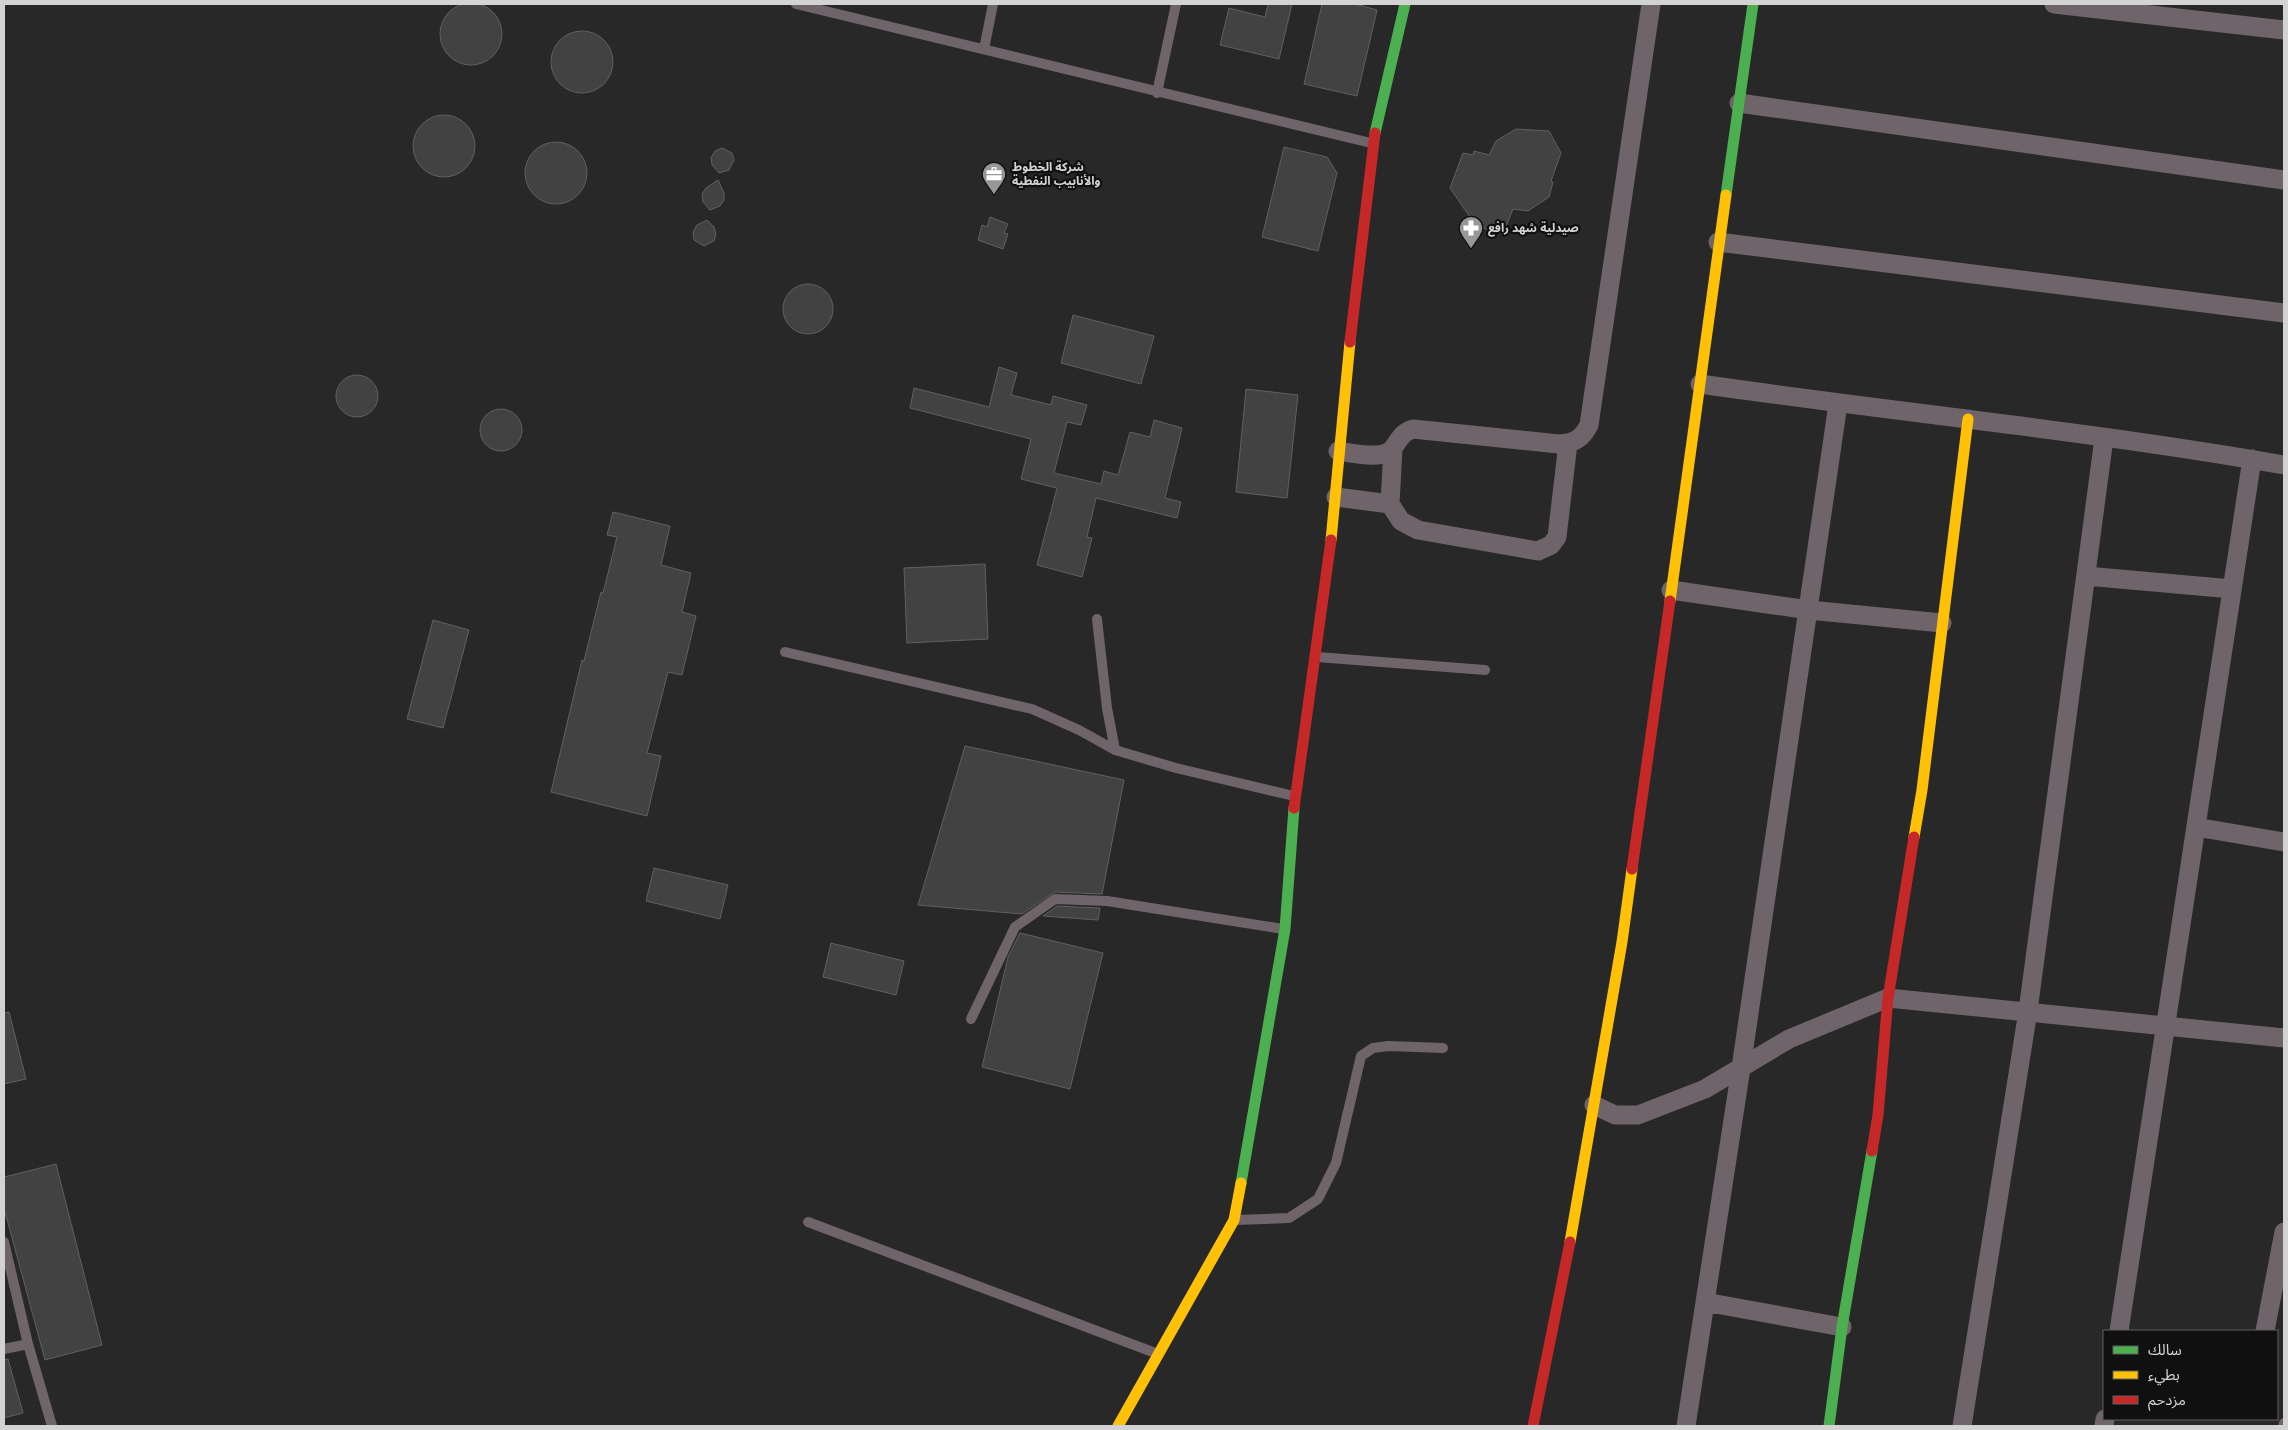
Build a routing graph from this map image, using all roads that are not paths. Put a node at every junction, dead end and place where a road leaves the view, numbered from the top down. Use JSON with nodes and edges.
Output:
{"nodes":[{"id":1,"x":796,"y":4,"type":"edge"},
{"id":2,"x":993,"y":4,"type":"edge"},
{"id":3,"x":1176,"y":4,"type":"edge"},
{"id":4,"x":1405,"y":4,"type":"edge"},
{"id":5,"x":1651,"y":4,"type":"edge"},
{"id":6,"x":1753,"y":4,"type":"edge"},
{"id":7,"x":2054,"y":4,"type":"edge"},
{"id":8,"x":2284,"y":30,"type":"edge"},
{"id":9,"x":984,"y":48,"type":"junction"},
{"id":10,"x":1157,"y":93,"type":"junction"},
{"id":11,"x":1739,"y":103,"type":"junction"},
{"id":12,"x":1373,"y":144,"type":"junction"},
{"id":13,"x":2284,"y":180,"type":"edge"},
{"id":14,"x":1718,"y":242,"type":"junction"},
{"id":15,"x":2284,"y":313,"type":"edge"},
{"id":16,"x":1700,"y":384,"type":"junction"},
{"id":17,"x":1838,"y":404,"type":"junction"},
{"id":18,"x":1968,"y":418,"type":"junction"},
{"id":19,"x":2104,"y":438,"type":"junction"},
{"id":20,"x":1568,"y":444,"type":"junction"},
{"id":21,"x":1393,"y":448,"type":"junction"},
{"id":22,"x":1338,"y":451,"type":"junction"},
{"id":23,"x":2252,"y":459,"type":"junction"},
{"id":24,"x":2284,"y":465,"type":"edge"},
{"id":25,"x":1336,"y":497,"type":"junction"},
{"id":26,"x":1390,"y":504,"type":"junction"},
{"id":27,"x":2086,"y":576,"type":"junction"},
{"id":28,"x":1671,"y":590,"type":"junction"},
{"id":29,"x":2232,"y":590,"type":"junction"},
{"id":30,"x":1809,"y":610,"type":"junction"},
{"id":31,"x":1097,"y":619,"type":"dead end"},
{"id":32,"x":1942,"y":623,"type":"junction"},
{"id":33,"x":785,"y":652,"type":"dead end"},
{"id":34,"x":1316,"y":657,"type":"junction"},
{"id":35,"x":1485,"y":670,"type":"dead end"},
{"id":36,"x":1115,"y":750,"type":"junction"},
{"id":37,"x":1295,"y":796,"type":"junction"},
{"id":38,"x":2196,"y":827,"type":"junction"},
{"id":39,"x":2284,"y":842,"type":"edge"},
{"id":40,"x":1285,"y":929,"type":"junction"},
{"id":41,"x":1888,"y":998,"type":"junction"},
{"id":42,"x":2028,"y":1011,"type":"junction"},
{"id":43,"x":971,"y":1019,"type":"dead end"},
{"id":44,"x":2165,"y":1026,"type":"junction"},
{"id":45,"x":2284,"y":1038,"type":"edge"},
{"id":46,"x":1442,"y":1048,"type":"dead end"},
{"id":47,"x":1741,"y":1068,"type":"junction"},
{"id":48,"x":1594,"y":1105,"type":"junction"},
{"id":49,"x":1234,"y":1220,"type":"junction"},
{"id":50,"x":808,"y":1222,"type":"dead end"},
{"id":51,"x":2284,"y":1232,"type":"edge"},
{"id":52,"x":4,"y":1242,"type":"edge"},
{"id":53,"x":1705,"y":1302,"type":"junction"},
{"id":54,"x":1842,"y":1327,"type":"junction"},
{"id":55,"x":2119,"y":1330,"type":"edge"},
{"id":56,"x":2264,"y":1330,"type":"edge"},
{"id":57,"x":28,"y":1344,"type":"junction"},
{"id":58,"x":4,"y":1350,"type":"edge"},
{"id":59,"x":1159,"y":1354,"type":"junction"},
{"id":60,"x":52,"y":1426,"type":"edge"},
{"id":61,"x":1118,"y":1426,"type":"edge"},
{"id":62,"x":1533,"y":1426,"type":"edge"},
{"id":63,"x":1686,"y":1426,"type":"edge"},
{"id":64,"x":1829,"y":1426,"type":"edge"},
{"id":65,"x":1962,"y":1426,"type":"edge"}],
"edges":[{"from":1,"to":9,"type":"lane"},
{"from":2,"to":9,"type":"lane"},
{"from":3,"to":10,"type":"lane"},
{"from":4,"to":12,"type":"street"},
{"from":5,"to":20,"type":"street"},
{"from":6,"to":11,"type":"street"},
{"from":7,"to":8,"type":"street"},
{"from":9,"to":10,"type":"lane"},
{"from":10,"to":12,"type":"lane"},
{"from":11,"to":13,"type":"street"},
{"from":11,"to":14,"type":"street"},
{"from":12,"to":22,"type":"street"},
{"from":14,"to":15,"type":"street"},
{"from":14,"to":16,"type":"street"},
{"from":16,"to":17,"type":"street"},
{"from":16,"to":28,"type":"street"},
{"from":17,"to":18,"type":"street"},
{"from":17,"to":30,"type":"street"},
{"from":18,"to":19,"type":"street"},
{"from":18,"to":32,"type":"street"},
{"from":19,"to":23,"type":"street"},
{"from":19,"to":27,"type":"street"},
{"from":20,"to":21,"type":"street"},
{"from":20,"to":26,"type":"street"},
{"from":21,"to":22,"type":"street"},
{"from":21,"to":26,"type":"street"},
{"from":22,"to":25,"type":"street"},
{"from":23,"to":24,"type":"street"},
{"from":23,"to":29,"type":"street"},
{"from":25,"to":26,"type":"street"},
{"from":25,"to":34,"type":"street"},
{"from":27,"to":29,"type":"street"},
{"from":27,"to":42,"type":"street"},
{"from":28,"to":30,"type":"street"},
{"from":28,"to":48,"type":"street"},
{"from":29,"to":38,"type":"street"},
{"from":30,"to":32,"type":"street"},
{"from":30,"to":47,"type":"street"},
{"from":31,"to":36,"type":"lane"},
{"from":32,"to":41,"type":"street"},
{"from":33,"to":36,"type":"lane"},
{"from":34,"to":35,"type":"lane"},
{"from":34,"to":37,"type":"street"},
{"from":36,"to":37,"type":"lane"},
{"from":37,"to":40,"type":"street"},
{"from":38,"to":39,"type":"street"},
{"from":38,"to":44,"type":"street"},
{"from":40,"to":43,"type":"lane"},
{"from":40,"to":49,"type":"street"},
{"from":41,"to":42,"type":"street"},
{"from":41,"to":47,"type":"street"},
{"from":41,"to":54,"type":"street"},
{"from":42,"to":44,"type":"street"},
{"from":42,"to":65,"type":"street"},
{"from":44,"to":45,"type":"street"},
{"from":44,"to":55,"type":"street"},
{"from":46,"to":49,"type":"lane"},
{"from":47,"to":48,"type":"street"},
{"from":47,"to":53,"type":"street"},
{"from":48,"to":62,"type":"street"},
{"from":49,"to":59,"type":"street"},
{"from":50,"to":59,"type":"lane"},
{"from":51,"to":56,"type":"street"},
{"from":52,"to":57,"type":"lane"},
{"from":53,"to":54,"type":"street"},
{"from":53,"to":63,"type":"street"},
{"from":54,"to":64,"type":"street"},
{"from":57,"to":58,"type":"lane"},
{"from":57,"to":60,"type":"lane"},
{"from":59,"to":61,"type":"street"}]}
